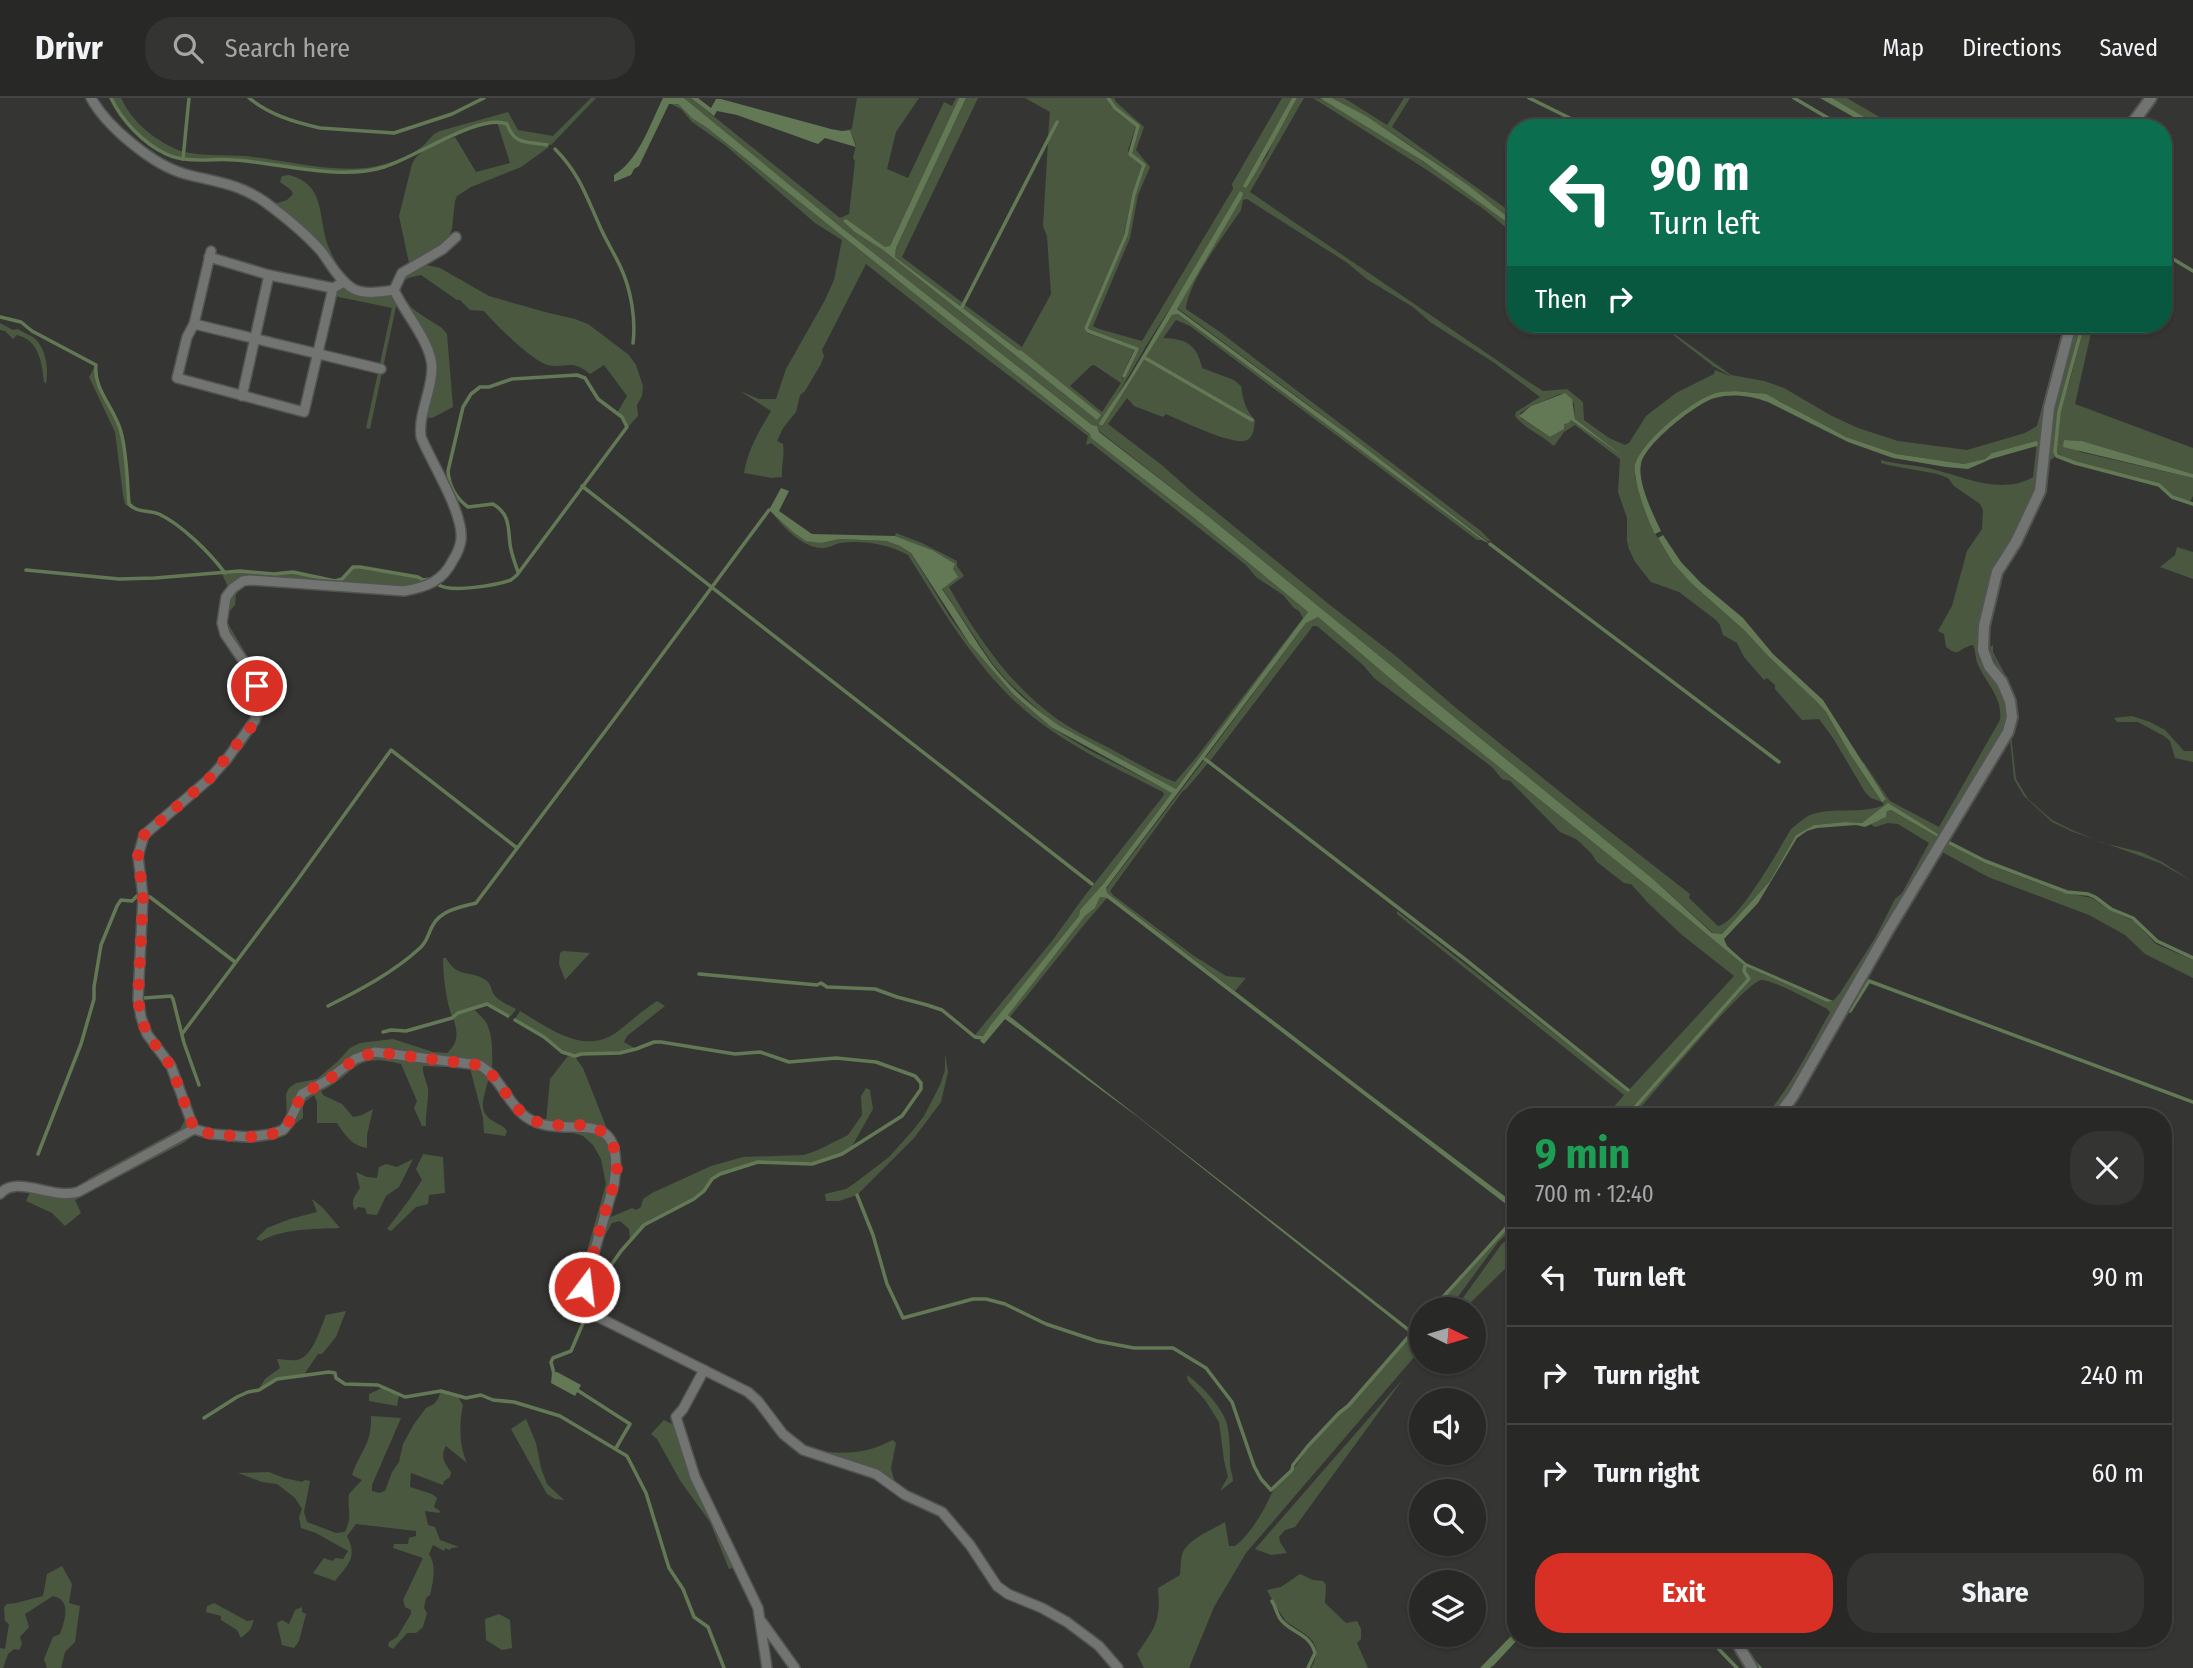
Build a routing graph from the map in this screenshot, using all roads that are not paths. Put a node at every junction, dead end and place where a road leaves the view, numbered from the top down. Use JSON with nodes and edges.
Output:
{"nodes":[{"id":1,"x":91,"y":98,"type":"edge"},
{"id":2,"x":2151,"y":98,"type":"edge"},
{"id":3,"x":2136,"y":119,"type":"edge"},
{"id":4,"x":456,"y":237,"type":"dead end"},
{"id":5,"x":270,"y":275,"type":"junction"},
{"id":6,"x":344,"y":282,"type":"junction"},
{"id":7,"x":333,"y":288,"type":"junction"},
{"id":8,"x":394,"y":290,"type":"junction"},
{"id":9,"x":194,"y":324,"type":"junction"},
{"id":10,"x":2069,"y":333,"type":"edge"},
{"id":11,"x":254,"y":338,"type":"junction"},
{"id":12,"x":318,"y":354,"type":"junction"},
{"id":13,"x":381,"y":369,"type":"dead end"},
{"id":14,"x":242,"y":396,"type":"junction"},
{"id":15,"x":1784,"y":1108,"type":"edge"},
{"id":16,"x":194,"y":1129,"type":"junction"},
{"id":17,"x":0,"y":1195,"type":"edge"},
{"id":18,"x":704,"y":1370,"type":"junction"},
{"id":19,"x":761,"y":1620,"type":"junction"},
{"id":20,"x":1739,"y":1647,"type":"edge"},
{"id":21,"x":766,"y":1668,"type":"edge"},
{"id":22,"x":794,"y":1668,"type":"edge"},
{"id":23,"x":1118,"y":1668,"type":"edge"},
{"id":24,"x":1752,"y":1668,"type":"edge"}],
"edges":[{"from":1,"to":6,"type":"street"},
{"from":2,"to":3,"type":"street"},
{"from":4,"to":8,"type":"street"},
{"from":5,"to":7,"type":"street"},
{"from":5,"to":9,"type":"street"},
{"from":5,"to":11,"type":"street"},
{"from":6,"to":7,"type":"street"},
{"from":6,"to":8,"type":"street"},
{"from":7,"to":12,"type":"street"},
{"from":8,"to":16,"type":"street"},
{"from":9,"to":11,"type":"street"},
{"from":9,"to":14,"type":"street"},
{"from":10,"to":15,"type":"street"},
{"from":11,"to":12,"type":"street"},
{"from":11,"to":14,"type":"street"},
{"from":12,"to":13,"type":"street"},
{"from":12,"to":14,"type":"street"},
{"from":16,"to":17,"type":"street"},
{"from":16,"to":18,"type":"street"},
{"from":18,"to":19,"type":"street"},
{"from":18,"to":23,"type":"street"},
{"from":19,"to":21,"type":"street"},
{"from":19,"to":22,"type":"street"},
{"from":20,"to":24,"type":"street"}]}
